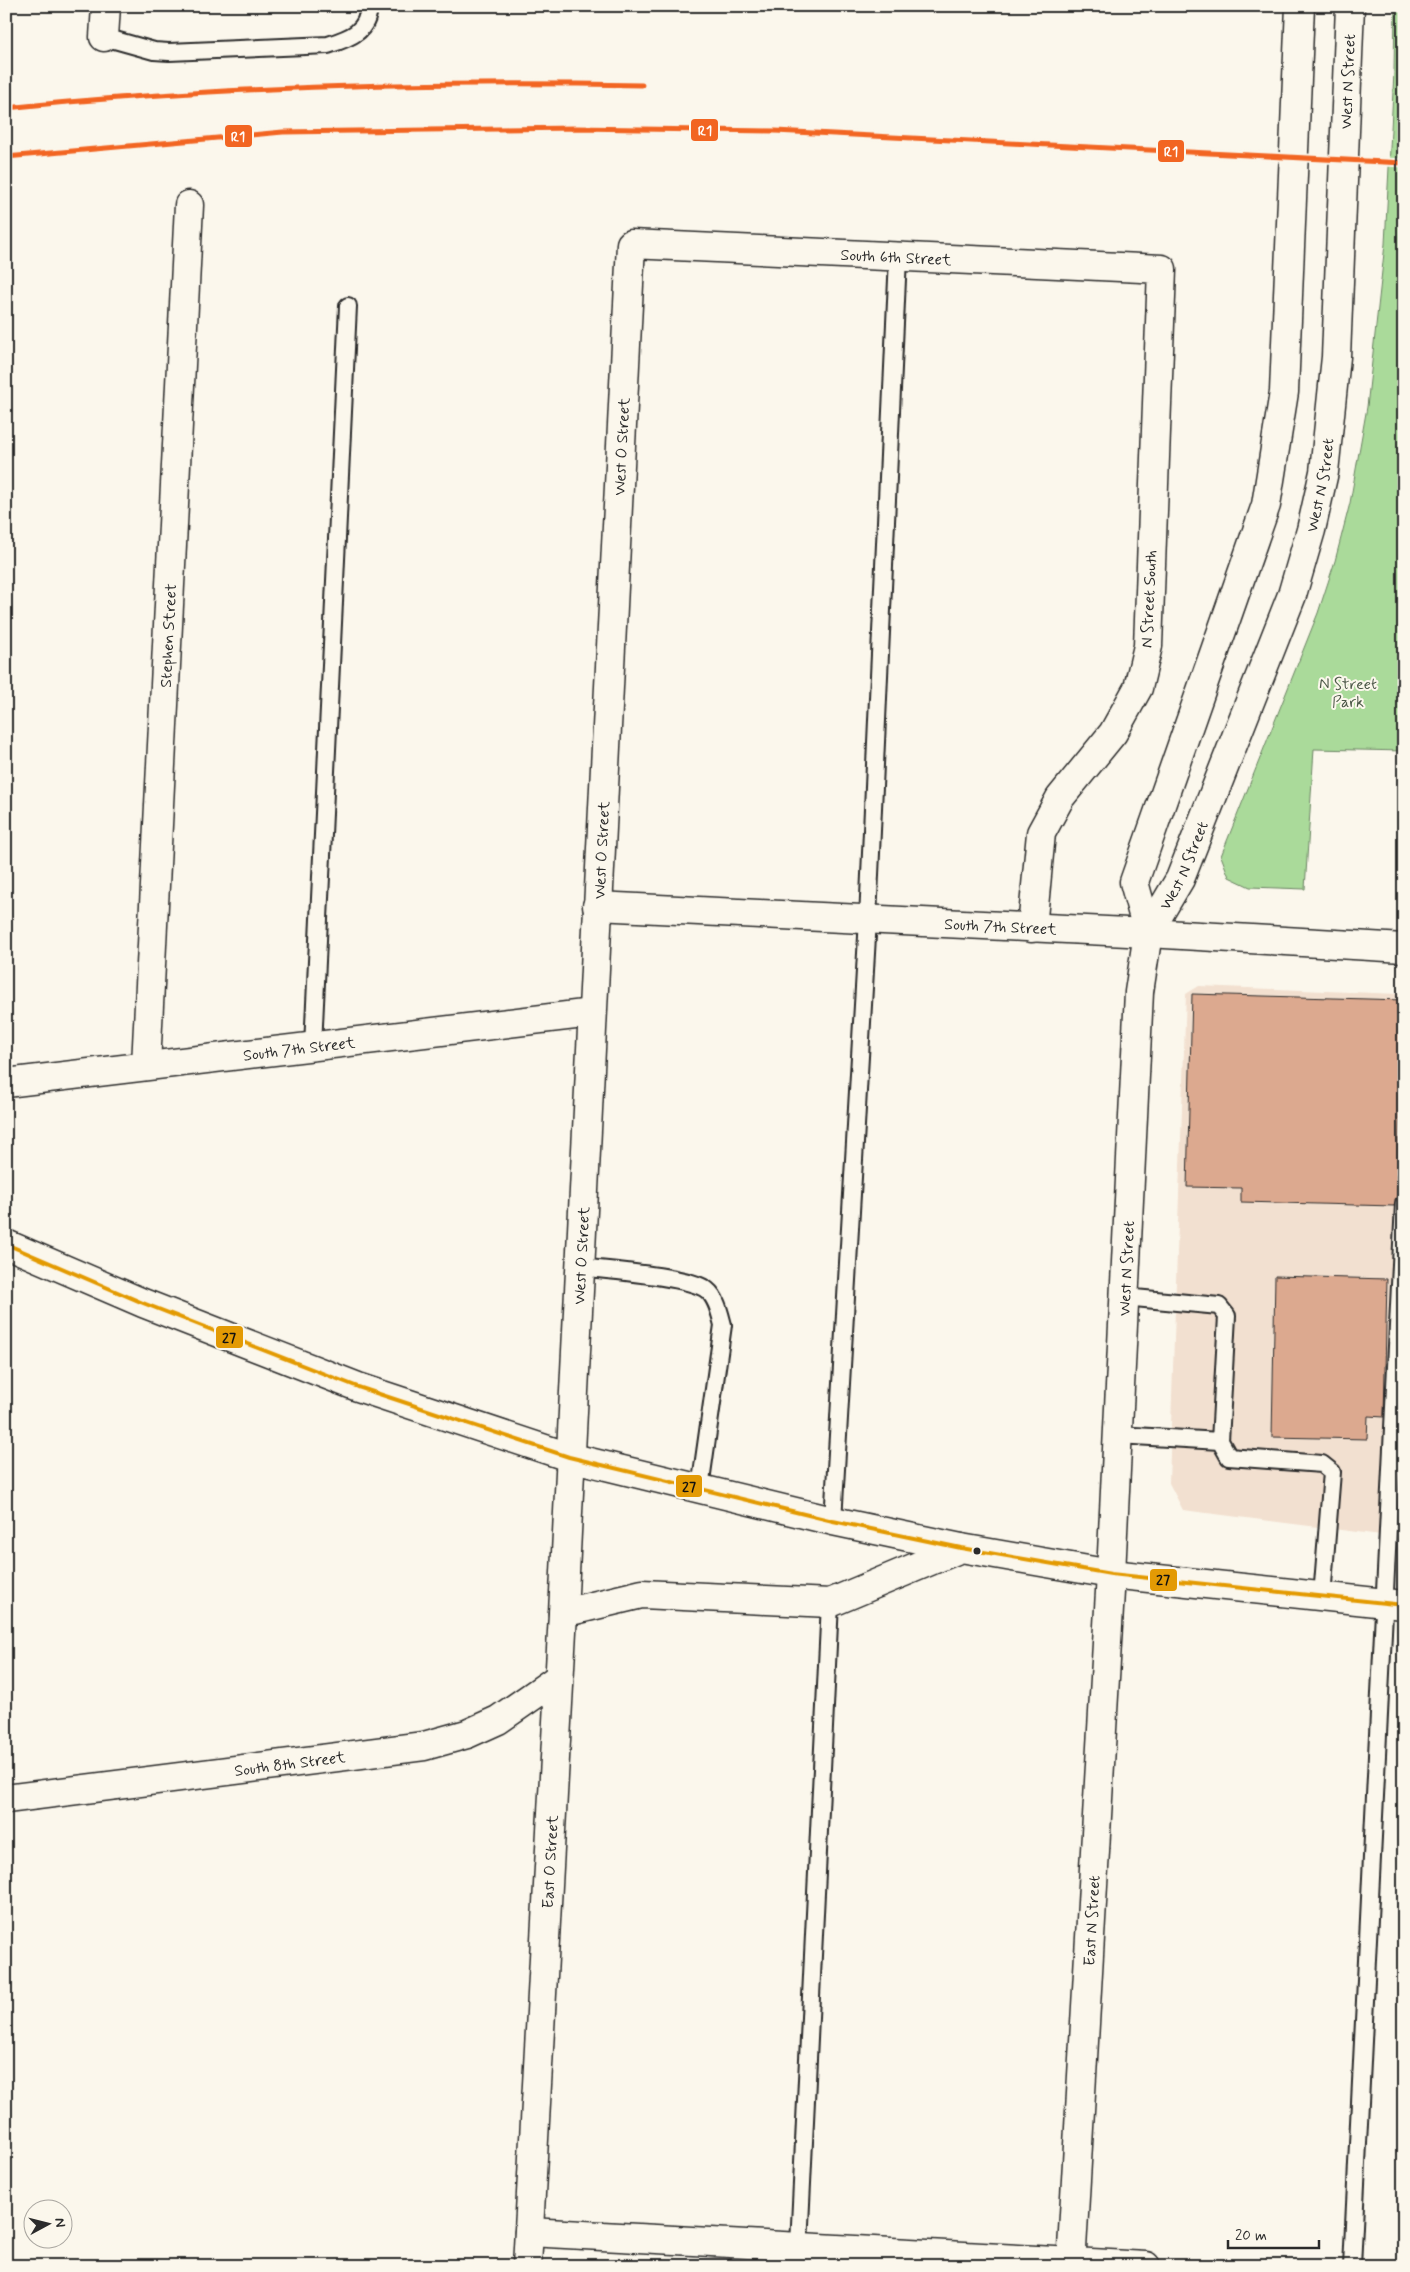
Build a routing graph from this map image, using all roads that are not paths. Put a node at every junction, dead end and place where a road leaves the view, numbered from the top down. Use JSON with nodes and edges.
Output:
{"nodes":[{"id":1,"x":106,"y":6,"type":"edge"},
{"id":2,"x":369,"y":6,"type":"edge"},
{"id":3,"x":1300,"y":6,"type":"edge"},
{"id":4,"x":1350,"y":6,"type":"edge"},
{"id":5,"x":104,"y":37,"type":"joint"},
{"id":6,"x":190,"y":206,"type":"dead end"},
{"id":7,"x":631,"y":244,"type":"joint"},
{"id":8,"x":898,"y":257,"type":"junction"},
{"id":9,"x":1162,"y":269,"type":"joint"},
{"id":10,"x":348,"y":306,"type":"dead end"},
{"id":11,"x":597,"y":906,"type":"junction"},
{"id":12,"x":868,"y":920,"type":"junction"},
{"id":13,"x":1032,"y":928,"type":"junction"},
{"id":14,"x":1148,"y":933,"type":"junction"},
{"id":15,"x":1404,"y":948,"type":"edge"},
{"id":16,"x":592,"y":1013,"type":"junction"},
{"id":17,"x":313,"y":1046,"type":"junction"},
{"id":18,"x":146,"y":1065,"type":"junction"},
{"id":19,"x":6,"y":1083,"type":"edge"},
{"id":20,"x":1404,"y":1203,"type":"edge"},
{"id":21,"x":6,"y":1244,"type":"edge"},
{"id":22,"x":579,"y":1267,"type":"junction"},
{"id":23,"x":1124,"y":1297,"type":"junction"},
{"id":24,"x":1118,"y":1435,"type":"junction"},
{"id":25,"x":1220,"y":1440,"type":"junction"},
{"id":26,"x":569,"y":1457,"type":"junction"},
{"id":27,"x":700,"y":1488,"type":"junction"},
{"id":28,"x":833,"y":1522,"type":"junction"},
{"id":29,"x":961,"y":1548,"type":"junction"},
{"id":30,"x":1111,"y":1574,"type":"junction"},
{"id":31,"x":1322,"y":1597,"type":"junction"},
{"id":32,"x":830,"y":1604,"type":"junction"},
{"id":33,"x":1393,"y":1605,"type":"edge"},
{"id":34,"x":562,"y":1613,"type":"junction"},
{"id":35,"x":557,"y":1679,"type":"junction"},
{"id":36,"x":6,"y":1799,"type":"edge"},
{"id":37,"x":529,"y":2232,"type":"junction"},
{"id":38,"x":799,"y":2256,"type":"edge"},
{"id":39,"x":1071,"y":2264,"type":"edge"},
{"id":40,"x":527,"y":2266,"type":"edge"},
{"id":41,"x":1146,"y":2266,"type":"edge"},
{"id":42,"x":1352,"y":2266,"type":"edge"}],
"edges":[{"from":1,"to":5,"type":"street"},
{"from":2,"to":5,"type":"lane"},
{"from":3,"to":14,"type":"street","name":"West N Street"},
{"from":4,"to":14,"type":"street","name":"West N Street"},
{"from":6,"to":18,"type":"street","name":"Stephen Street"},
{"from":7,"to":8,"type":"street","name":"South 6th Street"},
{"from":7,"to":11,"type":"street","name":"West O Street"},
{"from":8,"to":9,"type":"street","name":"South 6th Street"},
{"from":8,"to":12,"type":"lane"},
{"from":9,"to":13,"type":"street","name":"N Street South"},
{"from":10,"to":17,"type":"lane"},
{"from":11,"to":12,"type":"street","name":"South 7th Street"},
{"from":11,"to":16,"type":"street","name":"West O Street"},
{"from":12,"to":13,"type":"street","name":"South 7th Street"},
{"from":12,"to":28,"type":"lane"},
{"from":13,"to":14,"type":"street","name":"South 7th Street"},
{"from":14,"to":15,"type":"street","name":"South 7th Street"},
{"from":14,"to":23,"type":"street","name":"West N Street"},
{"from":16,"to":17,"type":"street","name":"South 7th Street"},
{"from":16,"to":22,"type":"street","name":"West O Street"},
{"from":17,"to":18,"type":"street","name":"South 7th Street"},
{"from":18,"to":19,"type":"street","name":"South 7th Street"},
{"from":20,"to":33,"type":"lane"},
{"from":21,"to":26,"type":"street"},
{"from":22,"to":26,"type":"street","name":"West O Street"},
{"from":22,"to":27,"type":"lane"},
{"from":23,"to":24,"type":"street","name":"West N Street"},
{"from":23,"to":25,"type":"lane"},
{"from":24,"to":25,"type":"lane"},
{"from":24,"to":30,"type":"street","name":"West N Street"},
{"from":25,"to":31,"type":"lane"},
{"from":26,"to":27,"type":"street"},
{"from":26,"to":34,"type":"street","name":"East O Street"},
{"from":27,"to":28,"type":"street"},
{"from":28,"to":29,"type":"street"},
{"from":29,"to":30,"type":"street"},
{"from":29,"to":32,"type":"street"},
{"from":30,"to":31,"type":"street"},
{"from":30,"to":39,"type":"street","name":"East N Street"},
{"from":31,"to":33,"type":"street"},
{"from":32,"to":34,"type":"street"},
{"from":32,"to":38,"type":"lane"},
{"from":33,"to":42,"type":"lane"},
{"from":34,"to":35,"type":"street","name":"East O Street"},
{"from":35,"to":36,"type":"street","name":"South 8th Street"},
{"from":35,"to":37,"type":"street","name":"East O Street"},
{"from":37,"to":38,"type":"street"},
{"from":37,"to":40,"type":"street","name":"East O Street"},
{"from":38,"to":39,"type":"street"},
{"from":39,"to":41,"type":"street"}]}
